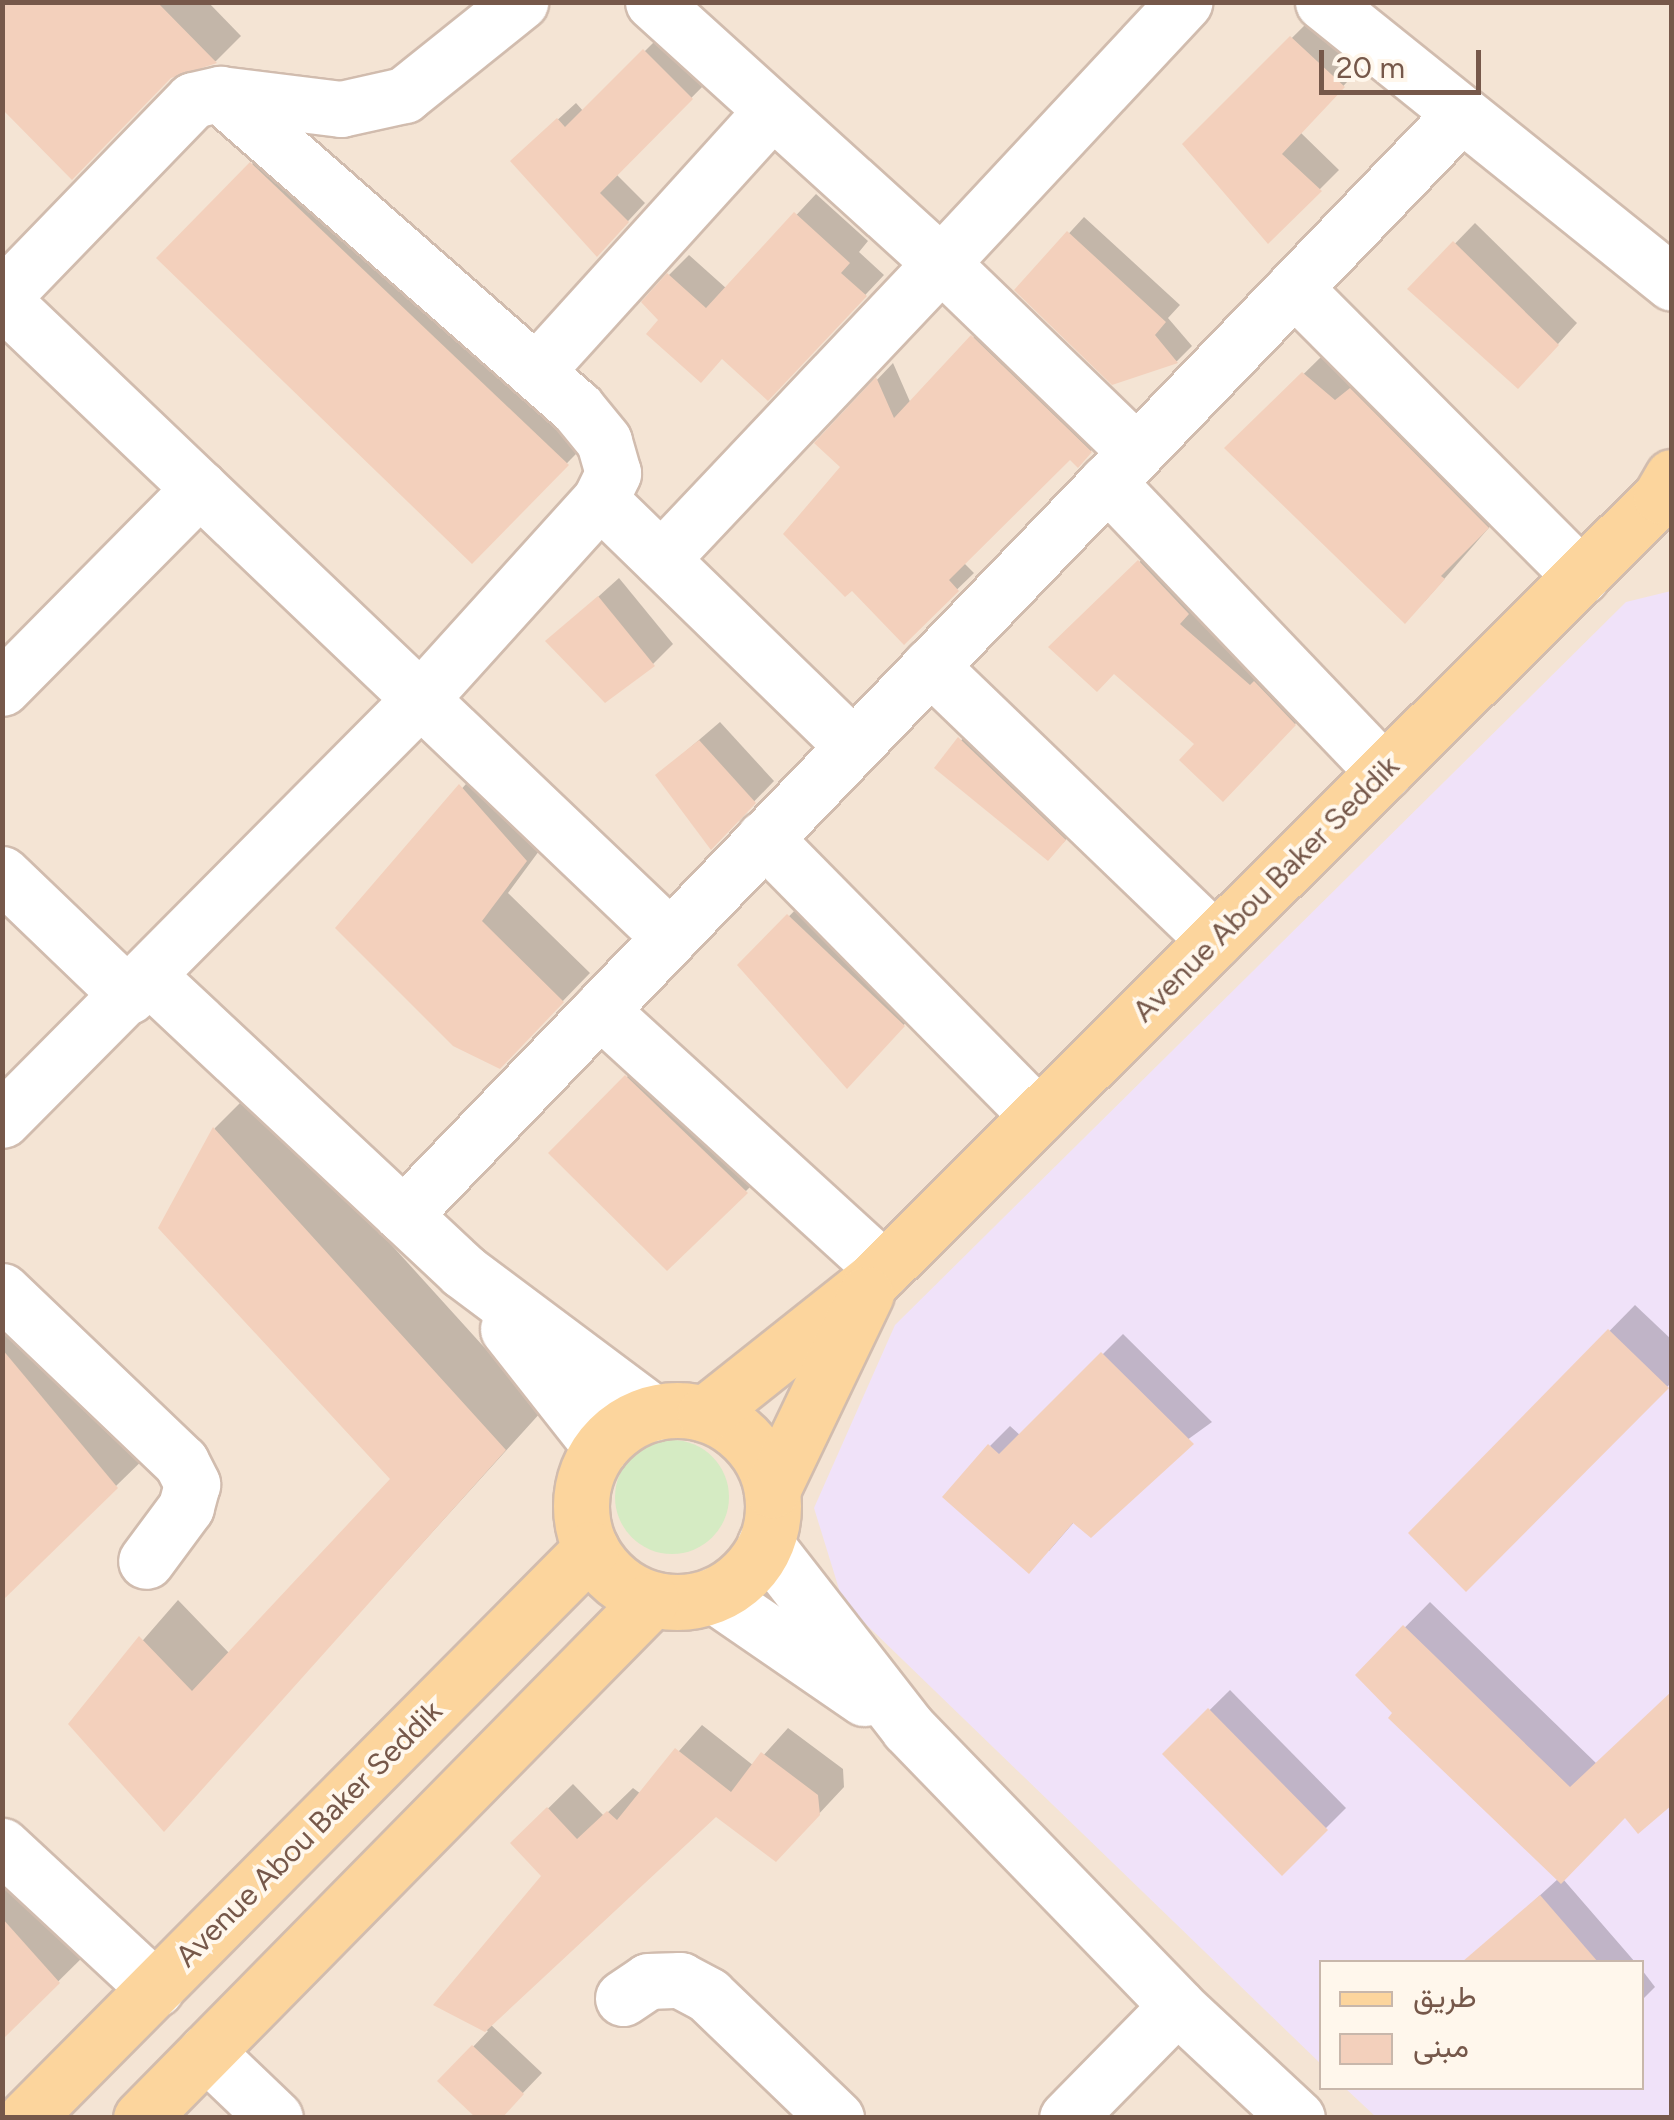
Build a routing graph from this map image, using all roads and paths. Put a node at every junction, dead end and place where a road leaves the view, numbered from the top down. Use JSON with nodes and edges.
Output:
{"nodes":[{"id":1,"x":520,"y":2,"type":"edge"},
{"id":2,"x":653,"y":2,"type":"edge"},
{"id":3,"x":1184,"y":2,"type":"edge"},
{"id":4,"x":1323,"y":2,"type":"edge"},
{"id":5,"x":220,"y":94,"type":"junction"},
{"id":6,"x":771,"y":112,"type":"junction"},
{"id":7,"x":1460,"y":115,"type":"junction"},
{"id":8,"x":942,"y":262,"type":"junction"},
{"id":9,"x":1672,"y":282,"type":"edge"},
{"id":10,"x":1294,"y":288,"type":"junction"},
{"id":11,"x":2,"y":298,"type":"edge"},
{"id":12,"x":536,"y":371,"type":"junction"},
{"id":13,"x":1122,"y":467,"type":"junction"},
{"id":14,"x":200,"y":488,"type":"junction"},
{"id":15,"x":1668,"y":488,"type":"edge"},
{"id":16,"x":600,"y":500,"type":"junction"},
{"id":17,"x":661,"y":559,"type":"junction"},
{"id":18,"x":1581,"y":576,"type":"junction"},
{"id":19,"x":930,"y":666,"type":"junction"},
{"id":20,"x":2,"y":688,"type":"edge"},
{"id":21,"x":421,"y":698,"type":"junction"},
{"id":22,"x":854,"y":746,"type":"junction"},
{"id":23,"x":1384,"y":772,"type":"junction"},
{"id":24,"x":764,"y":838,"type":"junction"},
{"id":25,"x":2,"y":874,"type":"edge"},
{"id":26,"x":670,"y":937,"type":"junction"},
{"id":27,"x":1216,"y":940,"type":"junction"},
{"id":28,"x":139,"y":986,"type":"junction"},
{"id":29,"x":600,"y":1010,"type":"junction"},
{"id":30,"x":1038,"y":1116,"type":"junction"},
{"id":31,"x":2,"y":1120,"type":"edge"},
{"id":32,"x":403,"y":1215,"type":"junction"},
{"id":33,"x":463,"y":1271,"type":"junction"},
{"id":34,"x":878,"y":1276,"type":"junction"},
{"id":35,"x":2,"y":1291,"type":"edge"},
{"id":36,"x":679,"y":1413,"type":"junction"},
{"id":37,"x":602,"y":1447,"type":"junction"},
{"id":38,"x":772,"y":1490,"type":"junction"},
{"id":39,"x":765,"y":1544,"type":"junction"},
{"id":40,"x":591,"y":1549,"type":"junction"},
{"id":41,"x":146,"y":1560,"type":"dead end"},
{"id":42,"x":714,"y":1595,"type":"junction"},
{"id":43,"x":651,"y":1600,"type":"junction"},
{"id":44,"x":908,"y":1728,"type":"junction"},
{"id":45,"x":2,"y":1846,"type":"edge"},
{"id":46,"x":156,"y":1989,"type":"junction"},
{"id":47,"x":623,"y":1998,"type":"dead end"},
{"id":48,"x":1177,"y":2006,"type":"junction"},
{"id":49,"x":206,"y":2052,"type":"junction"},
{"id":50,"x":26,"y":2118,"type":"edge"},
{"id":51,"x":141,"y":2118,"type":"edge"},
{"id":52,"x":275,"y":2118,"type":"edge"},
{"id":53,"x":836,"y":2118,"type":"edge"},
{"id":54,"x":1067,"y":2118,"type":"edge"},
{"id":55,"x":1297,"y":2118,"type":"edge"}],
"edges":[{"from":1,"to":5,"type":"street"},
{"from":2,"to":6,"type":"street"},
{"from":3,"to":8,"type":"street"},
{"from":4,"to":7,"type":"street"},
{"from":5,"to":11,"type":"street"},
{"from":5,"to":12,"type":"street"},
{"from":6,"to":8,"type":"street"},
{"from":6,"to":12,"type":"street"},
{"from":7,"to":9,"type":"street"},
{"from":7,"to":10,"type":"street"},
{"from":8,"to":13,"type":"street"},
{"from":8,"to":17,"type":"street"},
{"from":10,"to":13,"type":"street"},
{"from":10,"to":18,"type":"street"},
{"from":11,"to":14,"type":"street"},
{"from":12,"to":16,"type":"street"},
{"from":13,"to":19,"type":"street"},
{"from":13,"to":23,"type":"street"},
{"from":14,"to":20,"type":"street"},
{"from":14,"to":21,"type":"street"},
{"from":15,"to":18,"type":"main road","name":"Avenue Abou Baker Seddik"},
{"from":16,"to":17,"type":"street"},
{"from":16,"to":21,"type":"street"},
{"from":17,"to":22,"type":"street"},
{"from":18,"to":23,"type":"main road","name":"Avenue Abou Baker Seddik"},
{"from":19,"to":22,"type":"street"},
{"from":19,"to":27,"type":"street"},
{"from":21,"to":26,"type":"street"},
{"from":21,"to":28,"type":"street"},
{"from":22,"to":24,"type":"street"},
{"from":23,"to":27,"type":"main road","name":"Avenue Abou Baker Seddik"},
{"from":24,"to":26,"type":"street"},
{"from":24,"to":30,"type":"street"},
{"from":25,"to":28,"type":"street"},
{"from":26,"to":29,"type":"street"},
{"from":27,"to":30,"type":"main road","name":"Avenue Abou Baker Seddik"},
{"from":28,"to":31,"type":"street"},
{"from":28,"to":32,"type":"street"},
{"from":29,"to":32,"type":"street"},
{"from":29,"to":34,"type":"street"},
{"from":30,"to":34,"type":"main road","name":"Avenue Abou Baker Seddik"},
{"from":32,"to":33,"type":"street"},
{"from":33,"to":36,"type":"street"},
{"from":33,"to":37,"type":"street"},
{"from":34,"to":36,"type":"main road","name":"Avenue Abou Baker Seddik"},
{"from":34,"to":38,"type":"main road","name":"Avenue Abou Baker Seddik"},
{"from":35,"to":41,"type":"street"},
{"from":36,"to":37,"type":"main road"},
{"from":36,"to":38,"type":"main road"},
{"from":37,"to":40,"type":"main road"},
{"from":38,"to":39,"type":"main road"},
{"from":39,"to":42,"type":"main road"},
{"from":39,"to":44,"type":"street"},
{"from":40,"to":43,"type":"main road"},
{"from":40,"to":46,"type":"main road","name":"Avenue Abou Baker Seddik"},
{"from":42,"to":43,"type":"main road"},
{"from":42,"to":44,"type":"street"},
{"from":43,"to":49,"type":"main road"},
{"from":44,"to":48,"type":"street"},
{"from":45,"to":46,"type":"street"},
{"from":46,"to":50,"type":"main road","name":"Avenue Abou Baker Seddik"},
{"from":47,"to":53,"type":"street"},
{"from":48,"to":54,"type":"street"},
{"from":48,"to":55,"type":"street"},
{"from":49,"to":51,"type":"main road"},
{"from":49,"to":52,"type":"street"}]}
